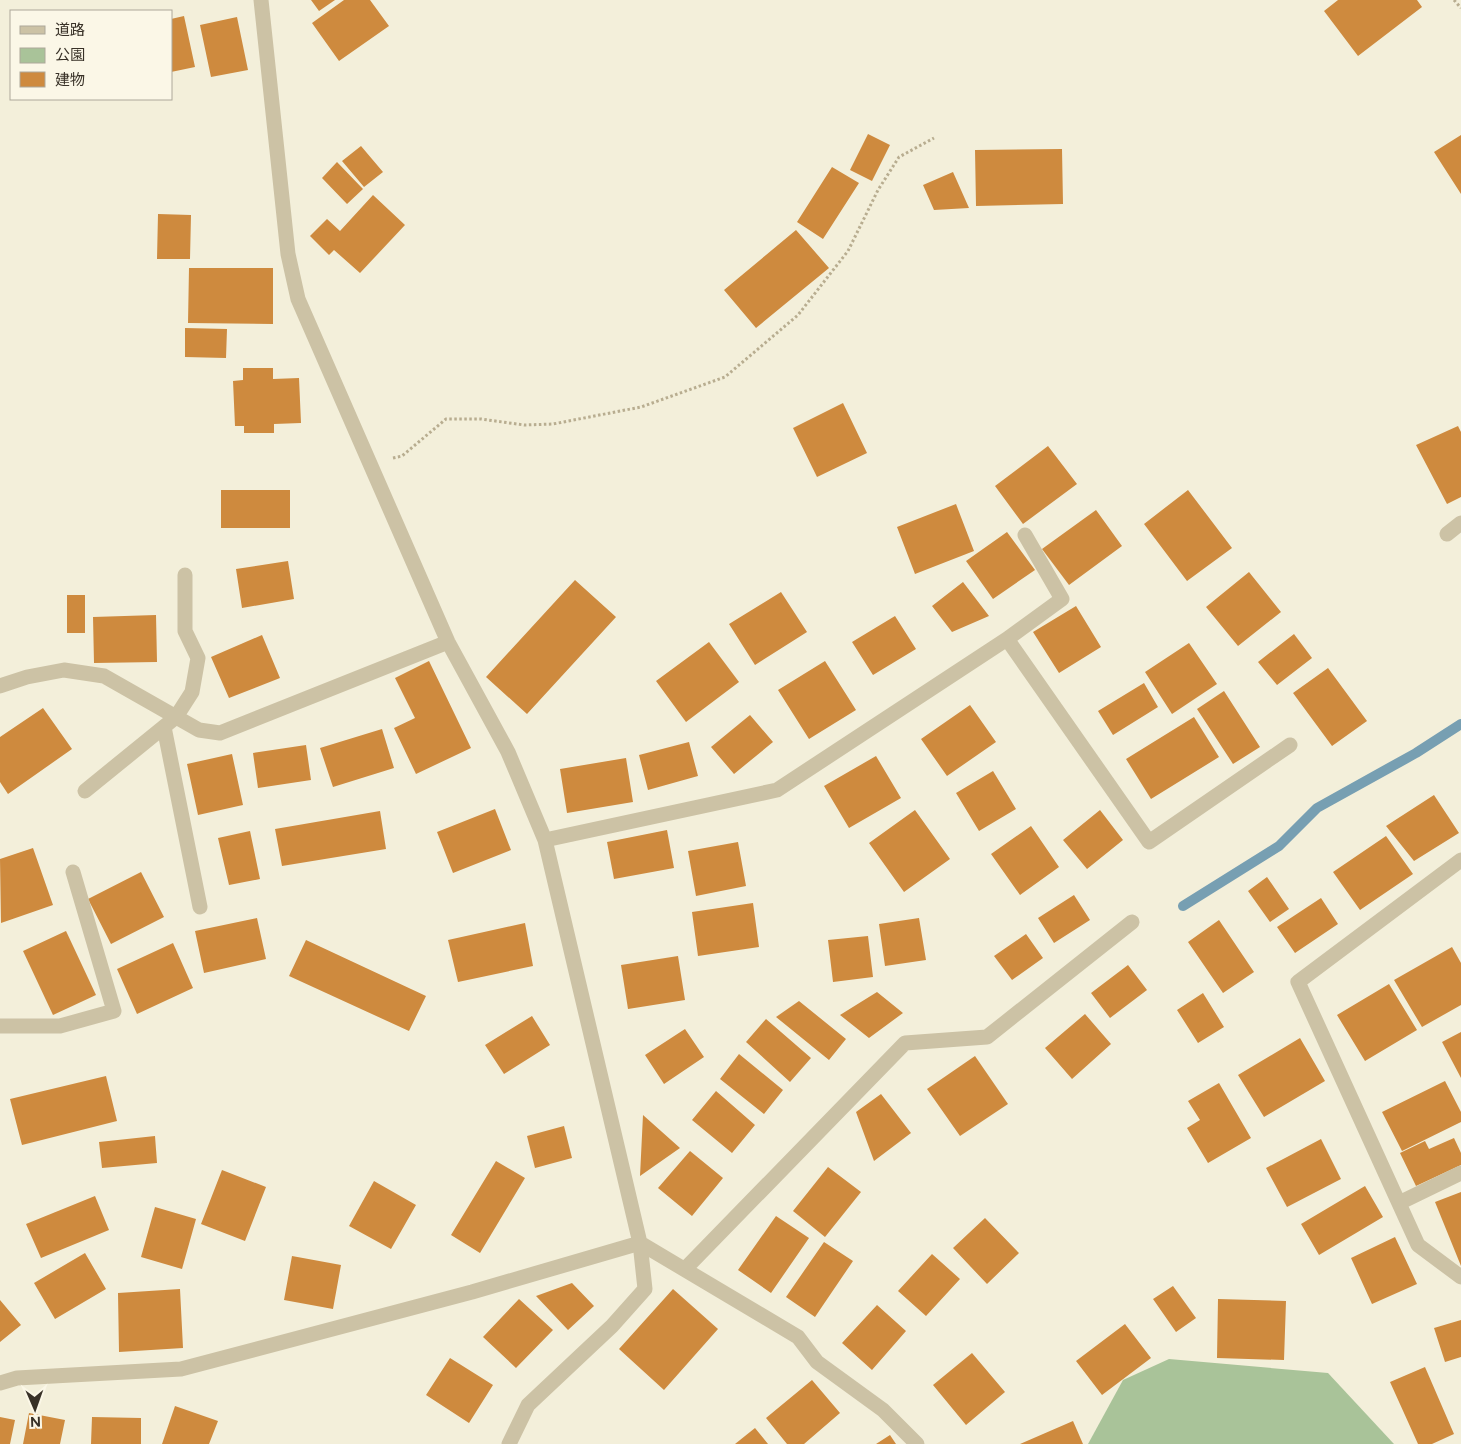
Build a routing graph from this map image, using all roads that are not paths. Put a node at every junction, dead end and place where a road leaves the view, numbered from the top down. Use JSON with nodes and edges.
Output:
{"nodes":[{"id":1,"x":261,"y":0,"type":"edge"},
{"id":2,"x":1461,"y":523,"type":"edge"},
{"id":3,"x":1446,"y":534,"type":"dead end"},
{"id":4,"x":1025,"y":535,"type":"dead end"},
{"id":5,"x":185,"y":575,"type":"dead end"},
{"id":6,"x":1007,"y":639,"type":"junction"},
{"id":7,"x":448,"y":642,"type":"junction"},
{"id":8,"x":0,"y":686,"type":"edge"},
{"id":9,"x":176,"y":717,"type":"junction"},
{"id":10,"x":164,"y":727,"type":"junction"},
{"id":11,"x":1290,"y":745,"type":"dead end"},
{"id":12,"x":85,"y":791,"type":"dead end"},
{"id":13,"x":545,"y":840,"type":"junction"},
{"id":14,"x":1461,"y":860,"type":"edge"},
{"id":15,"x":73,"y":872,"type":"dead end"},
{"id":16,"x":200,"y":907,"type":"dead end"},
{"id":17,"x":1132,"y":922,"type":"dead end"},
{"id":18,"x":0,"y":1026,"type":"edge"},
{"id":19,"x":1461,"y":1172,"type":"edge"},
{"id":20,"x":1399,"y":1203,"type":"junction"},
{"id":21,"x":640,"y":1243,"type":"junction"},
{"id":22,"x":686,"y":1269,"type":"junction"},
{"id":23,"x":1461,"y":1278,"type":"edge"},
{"id":24,"x":0,"y":1383,"type":"edge"},
{"id":25,"x":509,"y":1444,"type":"edge"},
{"id":26,"x":917,"y":1444,"type":"edge"}],
"edges":[{"from":1,"to":7,"type":"street"},
{"from":2,"to":3,"type":"street"},
{"from":4,"to":6,"type":"street"},
{"from":5,"to":9,"type":"street"},
{"from":6,"to":11,"type":"street"},
{"from":6,"to":13,"type":"street"},
{"from":7,"to":9,"type":"street"},
{"from":7,"to":13,"type":"street"},
{"from":8,"to":9,"type":"street"},
{"from":9,"to":10,"type":"street"},
{"from":10,"to":12,"type":"street"},
{"from":10,"to":16,"type":"street"},
{"from":13,"to":21,"type":"street"},
{"from":14,"to":20,"type":"street"},
{"from":15,"to":18,"type":"street"},
{"from":17,"to":22,"type":"street"},
{"from":19,"to":20,"type":"street"},
{"from":20,"to":23,"type":"street"},
{"from":21,"to":22,"type":"street"},
{"from":21,"to":24,"type":"street"},
{"from":21,"to":25,"type":"street"},
{"from":22,"to":26,"type":"street"}]}
